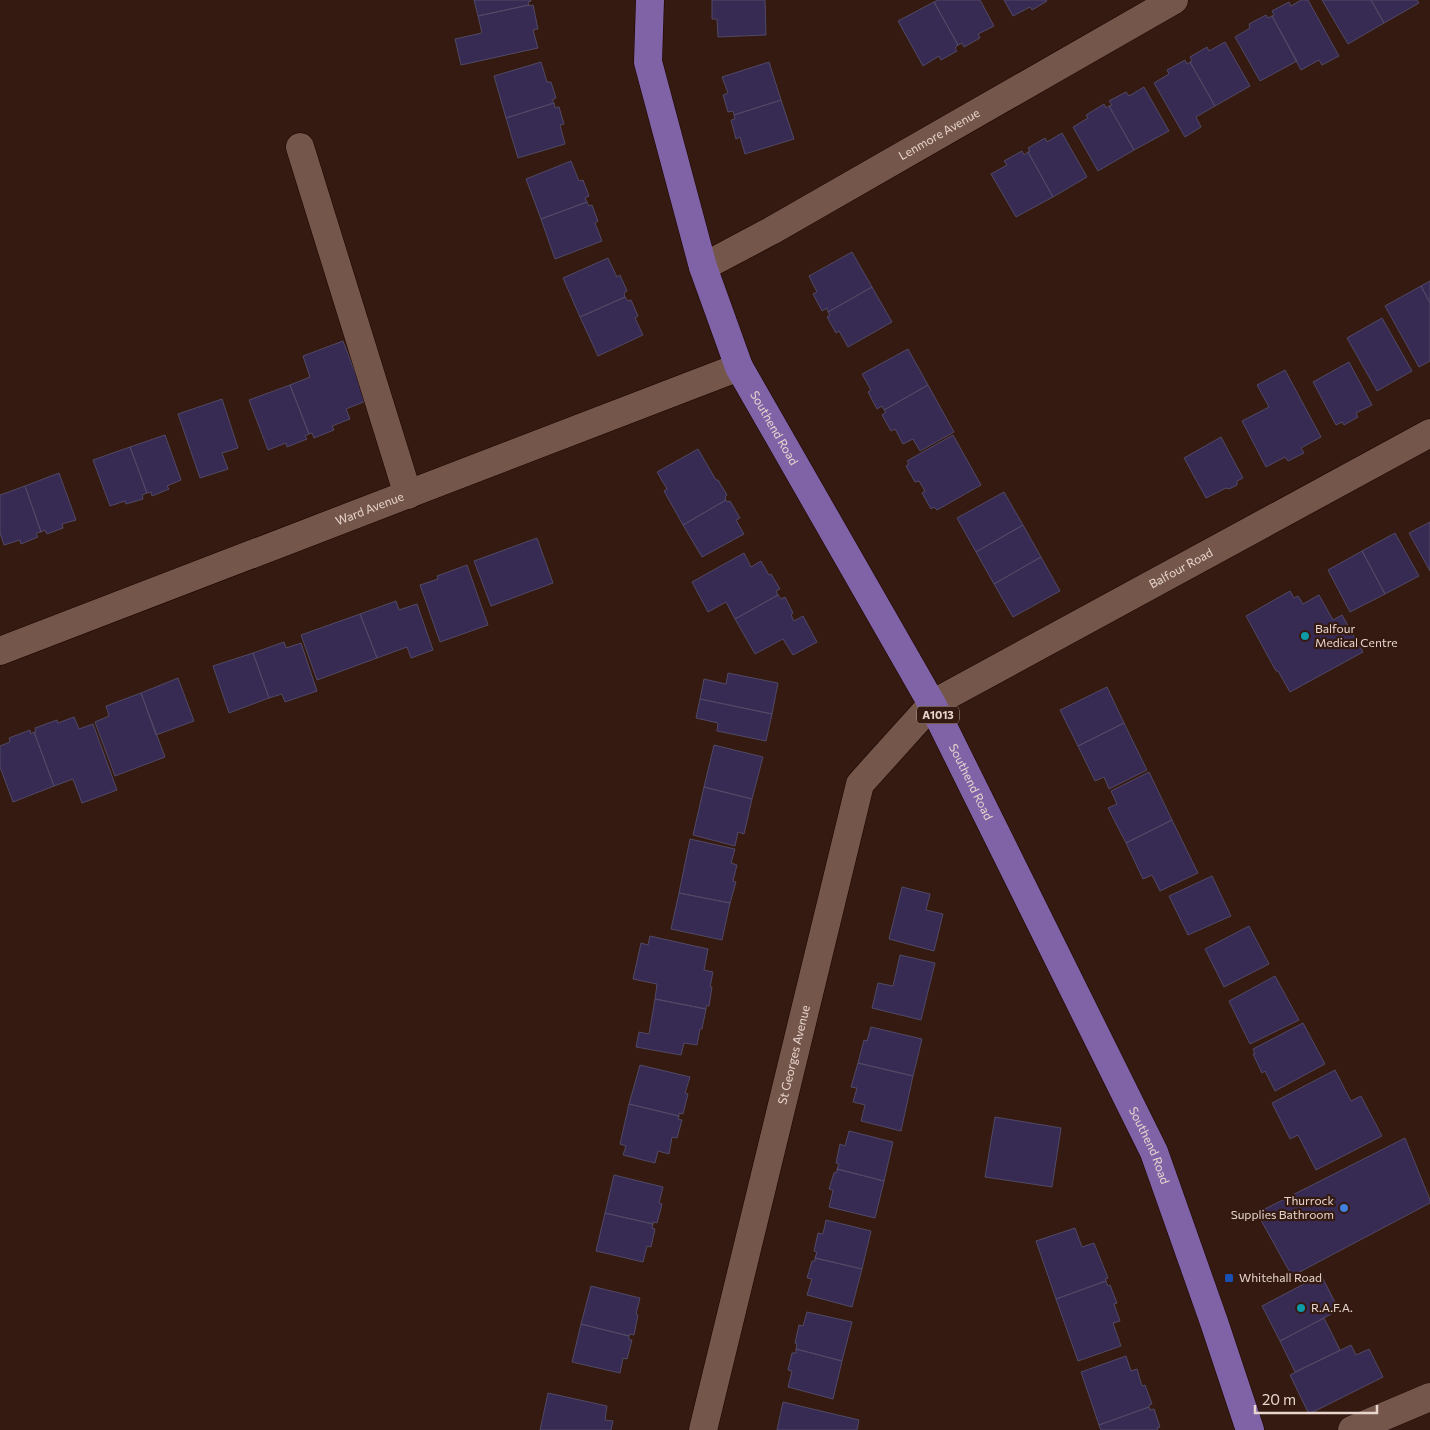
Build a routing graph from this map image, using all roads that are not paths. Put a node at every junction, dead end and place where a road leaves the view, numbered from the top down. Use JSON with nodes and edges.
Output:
{"nodes":[{"id":1,"x":650,"y":0,"type":"edge"},
{"id":2,"x":1174,"y":0,"type":"edge"},
{"id":3,"x":300,"y":147,"type":"dead end"},
{"id":4,"x":703,"y":267,"type":"junction"},
{"id":5,"x":739,"y":367,"type":"junction"},
{"id":6,"x":1430,"y":434,"type":"edge"},
{"id":7,"x":408,"y":495,"type":"junction"},
{"id":8,"x":0,"y":651,"type":"edge"},
{"id":9,"x":932,"y":704,"type":"junction"},
{"id":10,"x":1430,"y":1397,"type":"edge"},
{"id":11,"x":704,"y":1430,"type":"edge"},
{"id":12,"x":1250,"y":1430,"type":"edge"},
{"id":13,"x":1352,"y":1430,"type":"edge"}],
"edges":[{"from":1,"to":4,"type":"main road","name":"Southend Road","number":"A1013"},
{"from":2,"to":4,"type":"street","name":"Lenmore Avenue"},
{"from":3,"to":7,"type":"street"},
{"from":4,"to":5,"type":"main road","name":"Southend Road","number":"A1013"},
{"from":5,"to":7,"type":"street","name":"Ward Avenue"},
{"from":5,"to":9,"type":"main road","name":"Southend Road","number":"A1013"},
{"from":6,"to":9,"type":"street","name":"Balfour Road"},
{"from":7,"to":8,"type":"street","name":"Ward Avenue"},
{"from":9,"to":11,"type":"street","name":"St Georges Avenue"},
{"from":9,"to":12,"type":"main road","name":"Southend Road","number":"A1013"},
{"from":10,"to":13,"type":"street"}]}
